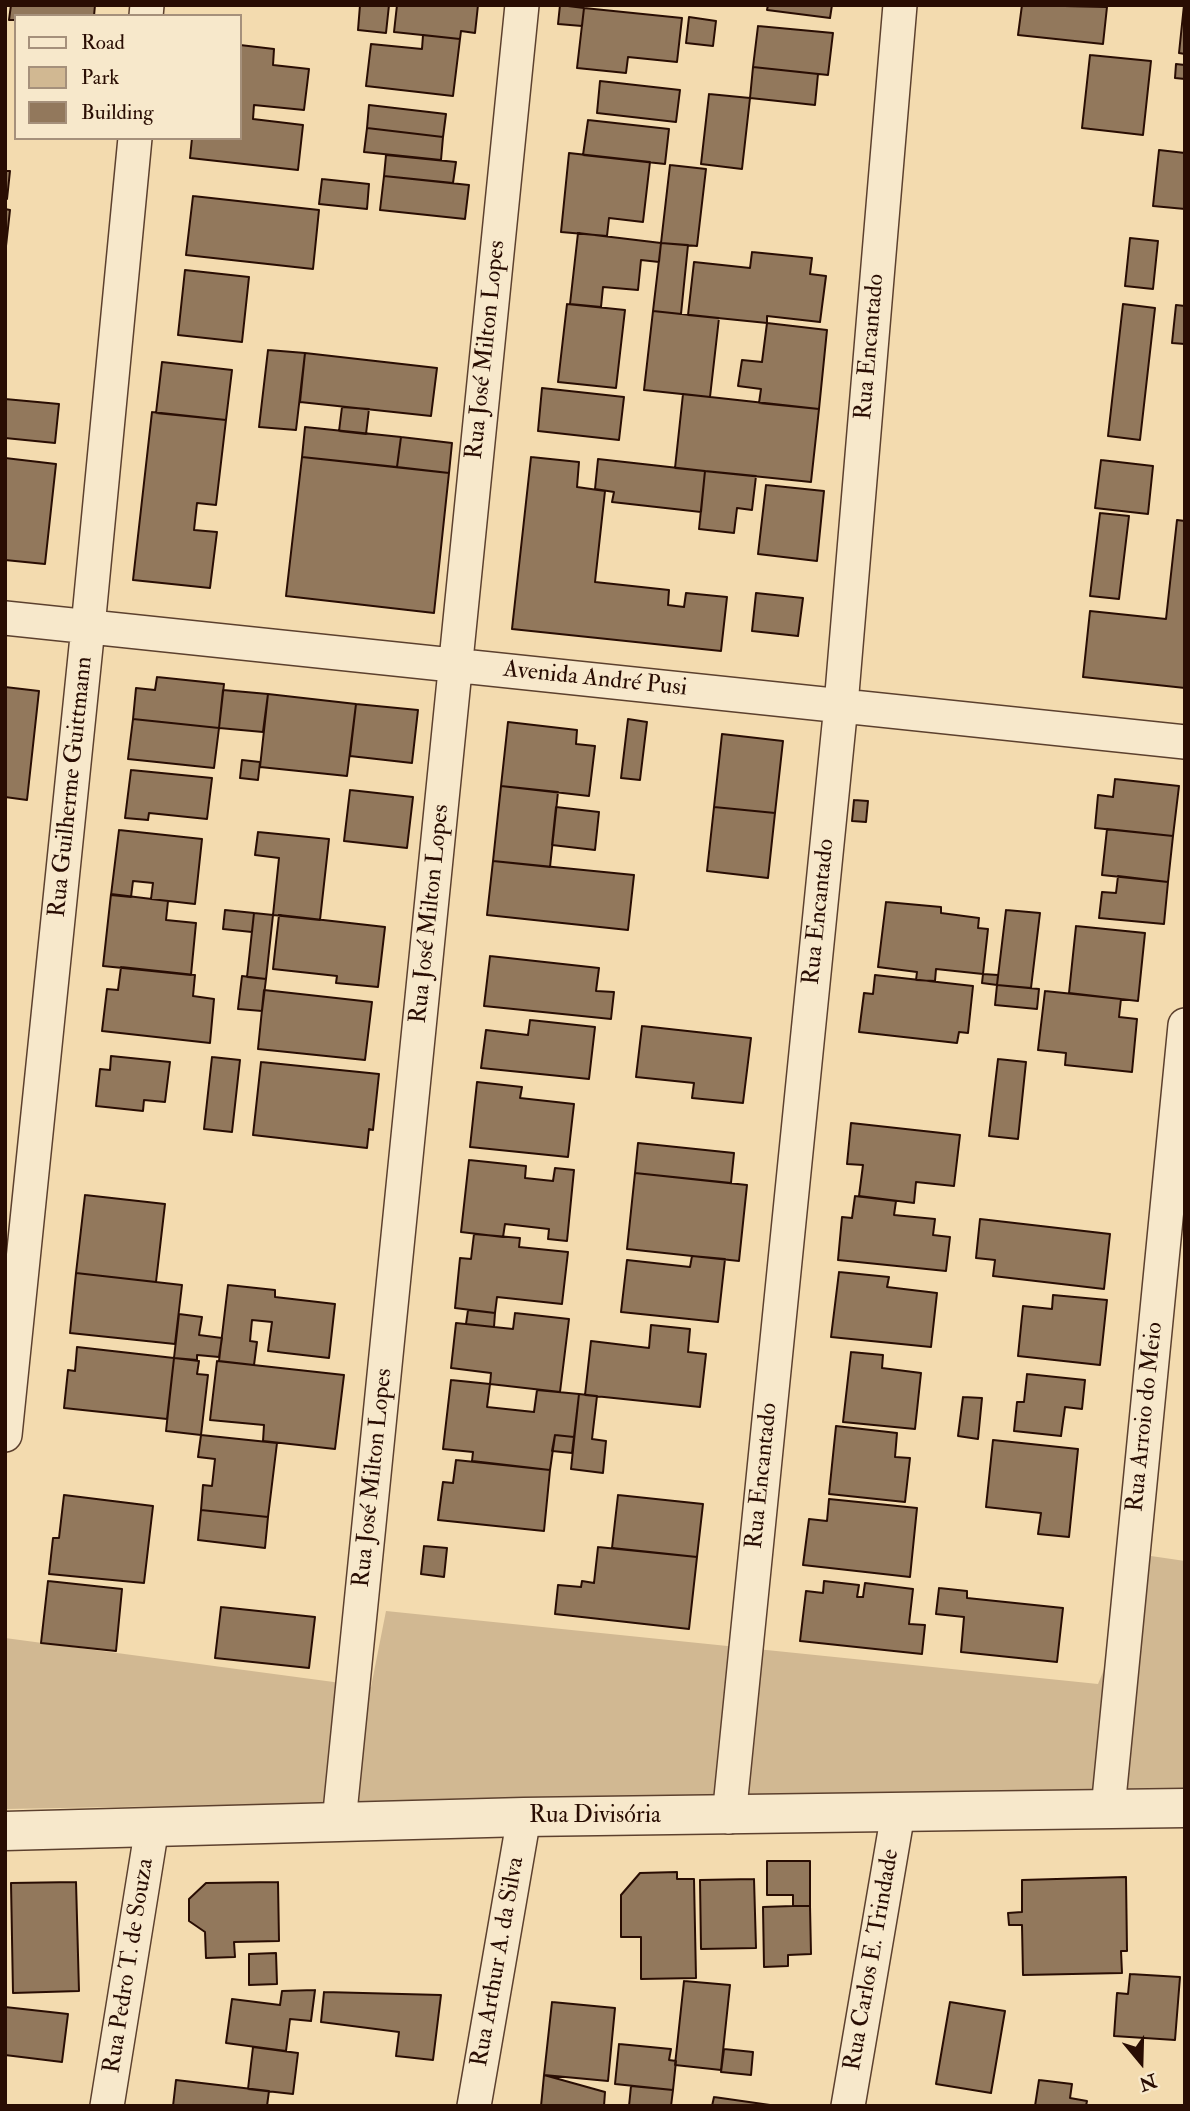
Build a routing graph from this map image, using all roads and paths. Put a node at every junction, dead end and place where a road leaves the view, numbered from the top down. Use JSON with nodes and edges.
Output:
{"nodes":[{"id":1,"x":522,"y":5,"type":"edge"},
{"id":2,"x":900,"y":5,"type":"edge"},
{"id":3,"x":135,"y":140,"type":"edge"},
{"id":4,"x":5,"y":618,"type":"edge"},
{"id":5,"x":88,"y":627,"type":"junction"},
{"id":6,"x":456,"y":666,"type":"junction"},
{"id":7,"x":841,"y":705,"type":"junction"},
{"id":8,"x":1185,"y":742,"type":"edge"},
{"id":9,"x":1185,"y":1025,"type":"edge"},
{"id":10,"x":5,"y":1435,"type":"edge"},
{"id":11,"x":1185,"y":1808,"type":"edge"},
{"id":12,"x":1108,"y":1809,"type":"junction"},
{"id":13,"x":898,"y":1813,"type":"junction"},
{"id":14,"x":524,"y":1817,"type":"junction"},
{"id":15,"x":729,"y":1817,"type":"junction"},
{"id":16,"x":339,"y":1822,"type":"junction"},
{"id":17,"x":152,"y":1827,"type":"junction"},
{"id":18,"x":5,"y":1831,"type":"edge"},
{"id":19,"x":107,"y":2106,"type":"edge"},
{"id":20,"x":474,"y":2106,"type":"edge"},
{"id":21,"x":848,"y":2106,"type":"edge"}],
"edges":[{"from":1,"to":6,"type":"street","name":"Rua José Milton Lopes"},
{"from":2,"to":7,"type":"street","name":"Rua Encantado"},
{"from":3,"to":5,"type":"street","name":"Rua Guilherme Guittmann"},
{"from":4,"to":5,"type":"street","name":"Avenida André Pusi"},
{"from":5,"to":6,"type":"street","name":"Avenida André Pusi"},
{"from":5,"to":10,"type":"street","name":"Rua Guilherme Guittmann"},
{"from":6,"to":7,"type":"street","name":"Avenida André Pusi"},
{"from":6,"to":16,"type":"street","name":"Rua José Milton Lopes"},
{"from":7,"to":8,"type":"street","name":"Avenida André Pusi"},
{"from":7,"to":15,"type":"street","name":"Rua Encantado"},
{"from":9,"to":12,"type":"street","name":"Rua Arroio do Meio"},
{"from":11,"to":12,"type":"street","name":"Rua Divisória"},
{"from":12,"to":13,"type":"street","name":"Rua Divisória"},
{"from":13,"to":15,"type":"street","name":"Rua Divisória"},
{"from":13,"to":21,"type":"street","name":"Rua Carlos E. Trindade"},
{"from":14,"to":15,"type":"street","name":"Rua Divisória"},
{"from":14,"to":16,"type":"street","name":"Rua Divisória"},
{"from":14,"to":20,"type":"street","name":"Rua Arthur A. da Silva"},
{"from":16,"to":17,"type":"street","name":"Rua Divisória"},
{"from":17,"to":18,"type":"street","name":"Rua Divisória"},
{"from":17,"to":19,"type":"street","name":"Rua Pedro T. de Souza"}]}
